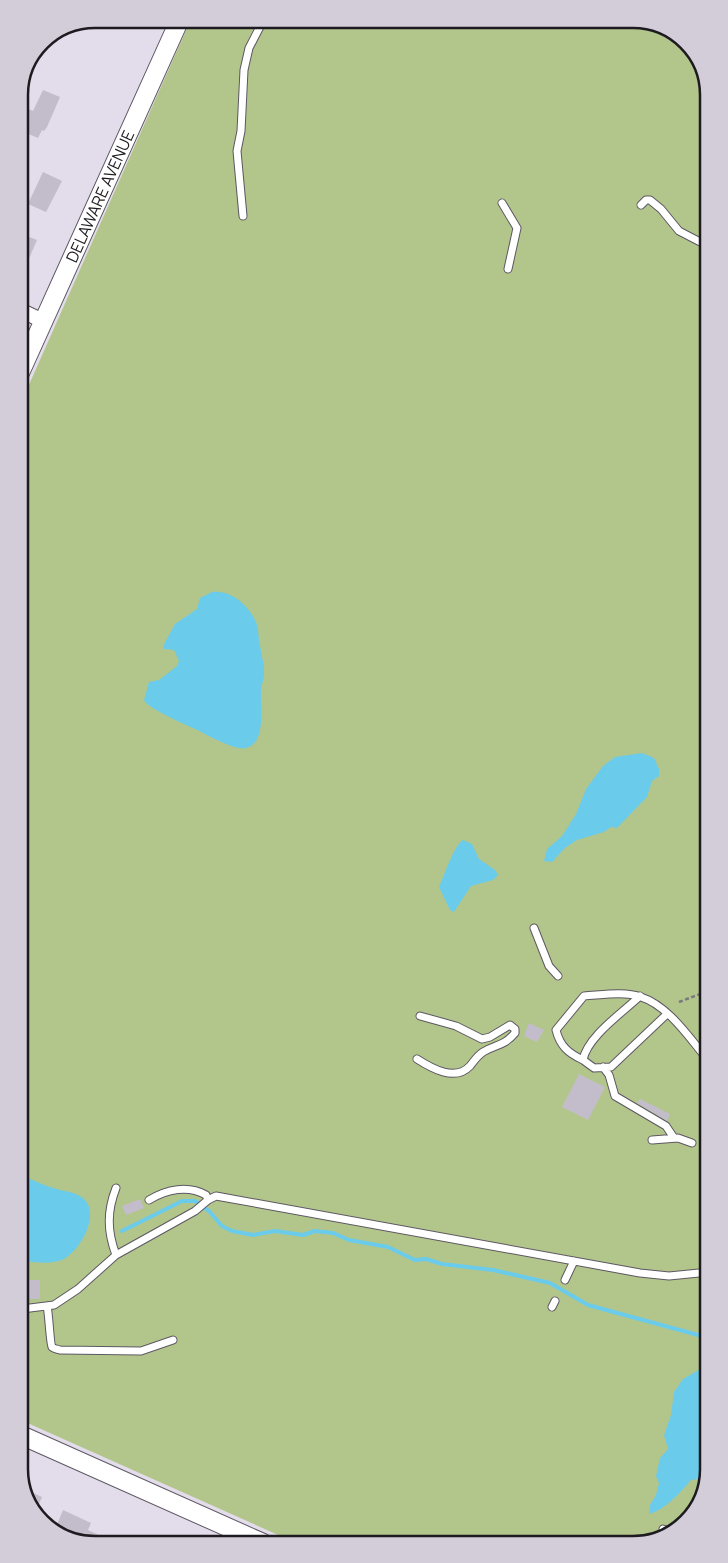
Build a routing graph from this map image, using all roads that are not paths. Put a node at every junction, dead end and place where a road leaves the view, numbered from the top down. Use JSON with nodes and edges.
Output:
{"nodes":[{"id":1,"x":176,"y":28,"type":"edge"},
{"id":2,"x":259,"y":28,"type":"edge"},
{"id":3,"x":502,"y":203,"type":"dead end"},
{"id":4,"x":641,"y":205,"type":"dead end"},
{"id":5,"x":242,"y":216,"type":"dead end"},
{"id":6,"x":700,"y":242,"type":"edge"},
{"id":7,"x":508,"y":269,"type":"dead end"},
{"id":8,"x":28,"y":314,"type":"edge"},
{"id":9,"x":43,"y":321,"type":"junction"},
{"id":10,"x":28,"y":355,"type":"edge"},
{"id":11,"x":534,"y":928,"type":"dead end"},
{"id":12,"x":558,"y":976,"type":"dead end"},
{"id":13,"x":640,"y":996,"type":"junction"},
{"id":14,"x":667,"y":1014,"type":"junction"},
{"id":15,"x":420,"y":1016,"type":"dead end"},
{"id":16,"x":490,"y":1037,"type":"junction"},
{"id":17,"x":700,"y":1051,"type":"edge"},
{"id":18,"x":481,"y":1053,"type":"junction"},
{"id":19,"x":417,"y":1059,"type":"dead end"},
{"id":20,"x":582,"y":1060,"type":"junction"},
{"id":21,"x":603,"y":1068,"type":"junction"},
{"id":22,"x":674,"y":1138,"type":"junction"},
{"id":23,"x":652,"y":1140,"type":"dead end"},
{"id":24,"x":692,"y":1143,"type":"dead end"},
{"id":25,"x":116,"y":1188,"type":"dead end"},
{"id":26,"x":149,"y":1200,"type":"dead end"},
{"id":27,"x":208,"y":1200,"type":"junction"},
{"id":28,"x":116,"y":1255,"type":"junction"},
{"id":29,"x":574,"y":1261,"type":"junction"},
{"id":30,"x":700,"y":1273,"type":"edge"},
{"id":31,"x":565,"y":1280,"type":"dead end"},
{"id":32,"x":47,"y":1306,"type":"junction"},
{"id":33,"x":28,"y":1308,"type":"edge"},
{"id":34,"x":173,"y":1340,"type":"dead end"},
{"id":35,"x":28,"y":1438,"type":"edge"},
{"id":36,"x":242,"y":1535,"type":"edge"}],
"edges":[{"from":1,"to":9,"type":"street","name":"DELAWARE AVENUE"},
{"from":2,"to":5,"type":"lane"},
{"from":3,"to":7,"type":"lane"},
{"from":4,"to":6,"type":"lane"},
{"from":8,"to":9,"type":"street"},
{"from":9,"to":10,"type":"street","name":"DELAWARE AVENUE"},
{"from":11,"to":12,"type":"lane"},
{"from":13,"to":14,"type":"lane"},
{"from":13,"to":20,"type":"lane"},
{"from":13,"to":20,"type":"lane"},
{"from":14,"to":17,"type":"lane"},
{"from":14,"to":21,"type":"lane"},
{"from":15,"to":16,"type":"lane"},
{"from":16,"to":18,"type":"lane"},
{"from":16,"to":18,"type":"lane"},
{"from":18,"to":19,"type":"lane"},
{"from":20,"to":21,"type":"lane"},
{"from":21,"to":22,"type":"lane"},
{"from":22,"to":23,"type":"lane"},
{"from":22,"to":24,"type":"lane"},
{"from":25,"to":28,"type":"lane"},
{"from":26,"to":27,"type":"lane"},
{"from":27,"to":28,"type":"lane"},
{"from":27,"to":29,"type":"lane"},
{"from":28,"to":32,"type":"lane"},
{"from":29,"to":30,"type":"lane"},
{"from":29,"to":31,"type":"lane"},
{"from":32,"to":33,"type":"lane"},
{"from":32,"to":34,"type":"lane"},
{"from":35,"to":36,"type":"street"}]}
